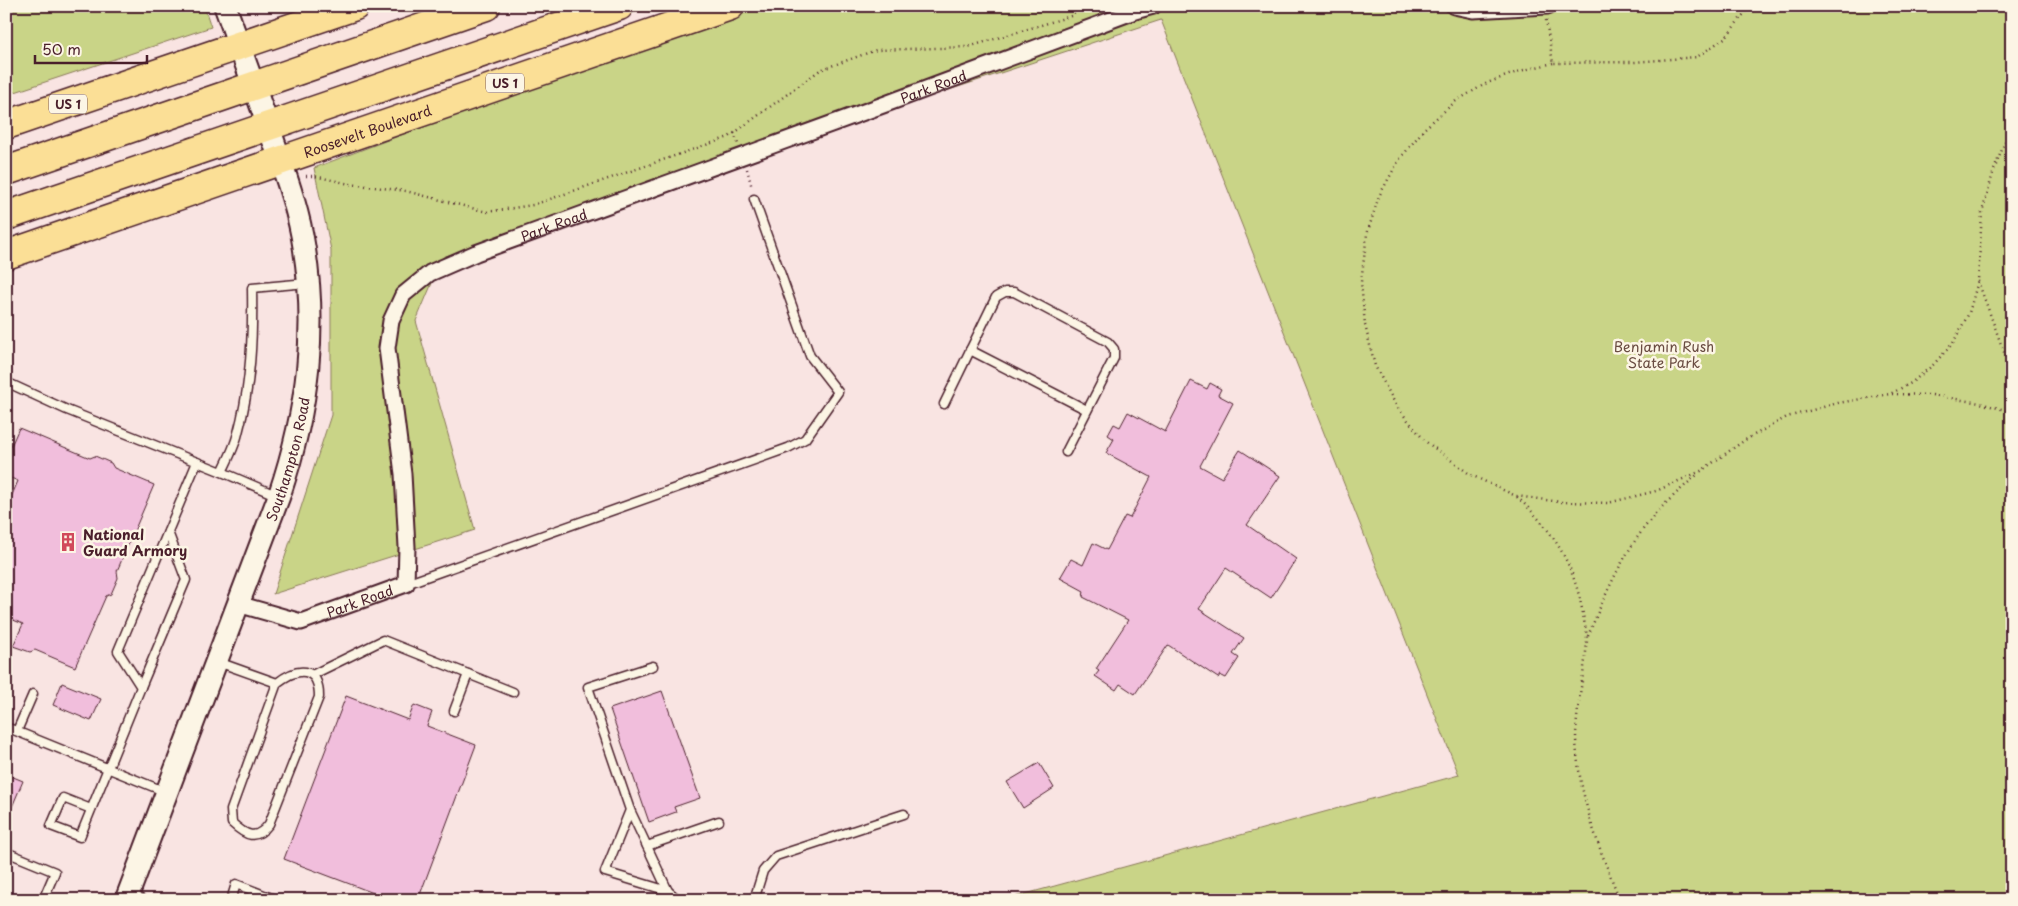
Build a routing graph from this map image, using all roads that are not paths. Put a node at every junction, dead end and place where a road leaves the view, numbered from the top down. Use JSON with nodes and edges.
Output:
{"nodes":[{"id":1,"x":225,"y":6,"type":"edge"},
{"id":2,"x":355,"y":6,"type":"edge"},
{"id":3,"x":486,"y":6,"type":"edge"},
{"id":4,"x":619,"y":6,"type":"edge"},
{"id":5,"x":730,"y":6,"type":"edge"},
{"id":6,"x":1153,"y":6,"type":"edge"},
{"id":7,"x":1454,"y":6,"type":"edge"},
{"id":8,"x":1546,"y":10,"type":"edge"},
{"id":9,"x":239,"y":46,"type":"junction"},
{"id":10,"x":254,"y":86,"type":"junction"},
{"id":11,"x":6,"y":125,"type":"edge"},
{"id":12,"x":268,"y":127,"type":"junction"},
{"id":13,"x":281,"y":161,"type":"junction"},
{"id":14,"x":6,"y":170,"type":"edge"},
{"id":15,"x":754,"y":199,"type":"road end"},
{"id":16,"x":6,"y":216,"type":"edge"},
{"id":17,"x":6,"y":255,"type":"edge"},
{"id":18,"x":308,"y":283,"type":"junction"},
{"id":19,"x":970,"y":350,"type":"junction"},
{"id":20,"x":6,"y":382,"type":"edge"},
{"id":21,"x":944,"y":404,"type":"dead end"},
{"id":22,"x":1087,"y":410,"type":"junction"},
{"id":23,"x":1066,"y":452,"type":"dead end"},
{"id":24,"x":197,"y":462,"type":"junction"},
{"id":25,"x":222,"y":472,"type":"junction"},
{"id":26,"x":279,"y":496,"type":"junction"},
{"id":27,"x":168,"y":532,"type":"junction"},
{"id":28,"x":406,"y":584,"type":"junction"},
{"id":29,"x":238,"y":604,"type":"junction"},
{"id":30,"x":216,"y":662,"type":"junction"},
{"id":31,"x":653,"y":666,"type":"dead end"},
{"id":32,"x":468,"y":674,"type":"junction"},
{"id":33,"x":312,"y":675,"type":"junction"},
{"id":34,"x":277,"y":683,"type":"junction"},
{"id":35,"x":141,"y":687,"type":"junction"},
{"id":36,"x":513,"y":692,"type":"dead end"},
{"id":37,"x":33,"y":694,"type":"dead end"},
{"id":38,"x":454,"y":711,"type":"dead end"},
{"id":39,"x":6,"y":727,"type":"edge"},
{"id":40,"x":18,"y":731,"type":"junction"},
{"id":41,"x":108,"y":768,"type":"junction"},
{"id":42,"x":167,"y":792,"type":"junction"},
{"id":43,"x":91,"y":809,"type":"junction"},
{"id":44,"x":630,"y":810,"type":"junction"},
{"id":45,"x":904,"y":814,"type":"dead end"},
{"id":46,"x":719,"y":821,"type":"dead end"},
{"id":47,"x":648,"y":846,"type":"junction"},
{"id":48,"x":6,"y":852,"type":"edge"},
{"id":49,"x":668,"y":891,"type":"junction"},
{"id":50,"x":132,"y":897,"type":"edge"},
{"id":51,"x":43,"y":900,"type":"edge"},
{"id":52,"x":230,"y":900,"type":"edge"},
{"id":53,"x":276,"y":900,"type":"edge"},
{"id":54,"x":679,"y":900,"type":"edge"},
{"id":55,"x":754,"y":900,"type":"edge"}],
"edges":[{"from":1,"to":9,"type":"street","name":"Southampton Road"},
{"from":2,"to":9,"type":"highway","number":"US 1"},
{"from":3,"to":10,"type":"highway"},
{"from":4,"to":12,"type":"highway","number":"US 1"},
{"from":5,"to":13,"type":"highway","name":"Roosevelt Boulevard","number":"US 1"},
{"from":6,"to":28,"type":"street","name":"Park Road"},
{"from":7,"to":8,"type":"street"},
{"from":9,"to":10,"type":"street","name":"Southampton Road"},
{"from":9,"to":11,"type":"highway","number":"US 1"},
{"from":10,"to":12,"type":"street","name":"Southampton Road"},
{"from":10,"to":14,"type":"highway"},
{"from":12,"to":13,"type":"street","name":"Southampton Road"},
{"from":12,"to":16,"type":"highway","number":"US 1"},
{"from":13,"to":17,"type":"highway","name":"Roosevelt Boulevard","number":"US 1"},
{"from":13,"to":18,"type":"street","name":"Southampton Road"},
{"from":15,"to":28,"type":"lane"},
{"from":18,"to":25,"type":"lane"},
{"from":18,"to":26,"type":"street","name":"Southampton Road"},
{"from":19,"to":21,"type":"lane"},
{"from":19,"to":22,"type":"lane"},
{"from":19,"to":22,"type":"lane"},
{"from":20,"to":24,"type":"lane"},
{"from":22,"to":23,"type":"lane"},
{"from":24,"to":25,"type":"lane"},
{"from":24,"to":27,"type":"lane"},
{"from":25,"to":26,"type":"lane"},
{"from":26,"to":29,"type":"street","name":"Southampton Road"},
{"from":27,"to":35,"type":"lane"},
{"from":27,"to":35,"type":"lane"},
{"from":28,"to":29,"type":"street","name":"Park Road"},
{"from":29,"to":30,"type":"street","name":"Southampton Road"},
{"from":30,"to":34,"type":"lane"},
{"from":30,"to":42,"type":"street","name":"Southampton Road"},
{"from":31,"to":44,"type":"lane"},
{"from":32,"to":33,"type":"lane"},
{"from":32,"to":36,"type":"lane"},
{"from":32,"to":38,"type":"lane"},
{"from":33,"to":34,"type":"lane"},
{"from":33,"to":34,"type":"lane"},
{"from":35,"to":41,"type":"lane"},
{"from":37,"to":40,"type":"lane"},
{"from":39,"to":40,"type":"lane"},
{"from":40,"to":41,"type":"lane"},
{"from":41,"to":42,"type":"lane"},
{"from":41,"to":43,"type":"lane"},
{"from":42,"to":50,"type":"street","name":"Southampton Road"},
{"from":43,"to":43,"type":"lane"},
{"from":44,"to":47,"type":"lane"},
{"from":44,"to":49,"type":"lane"},
{"from":45,"to":55,"type":"lane"},
{"from":46,"to":47,"type":"lane"},
{"from":47,"to":49,"type":"lane"},
{"from":48,"to":51,"type":"lane"},
{"from":49,"to":54,"type":"lane"},
{"from":52,"to":53,"type":"lane"}]}
